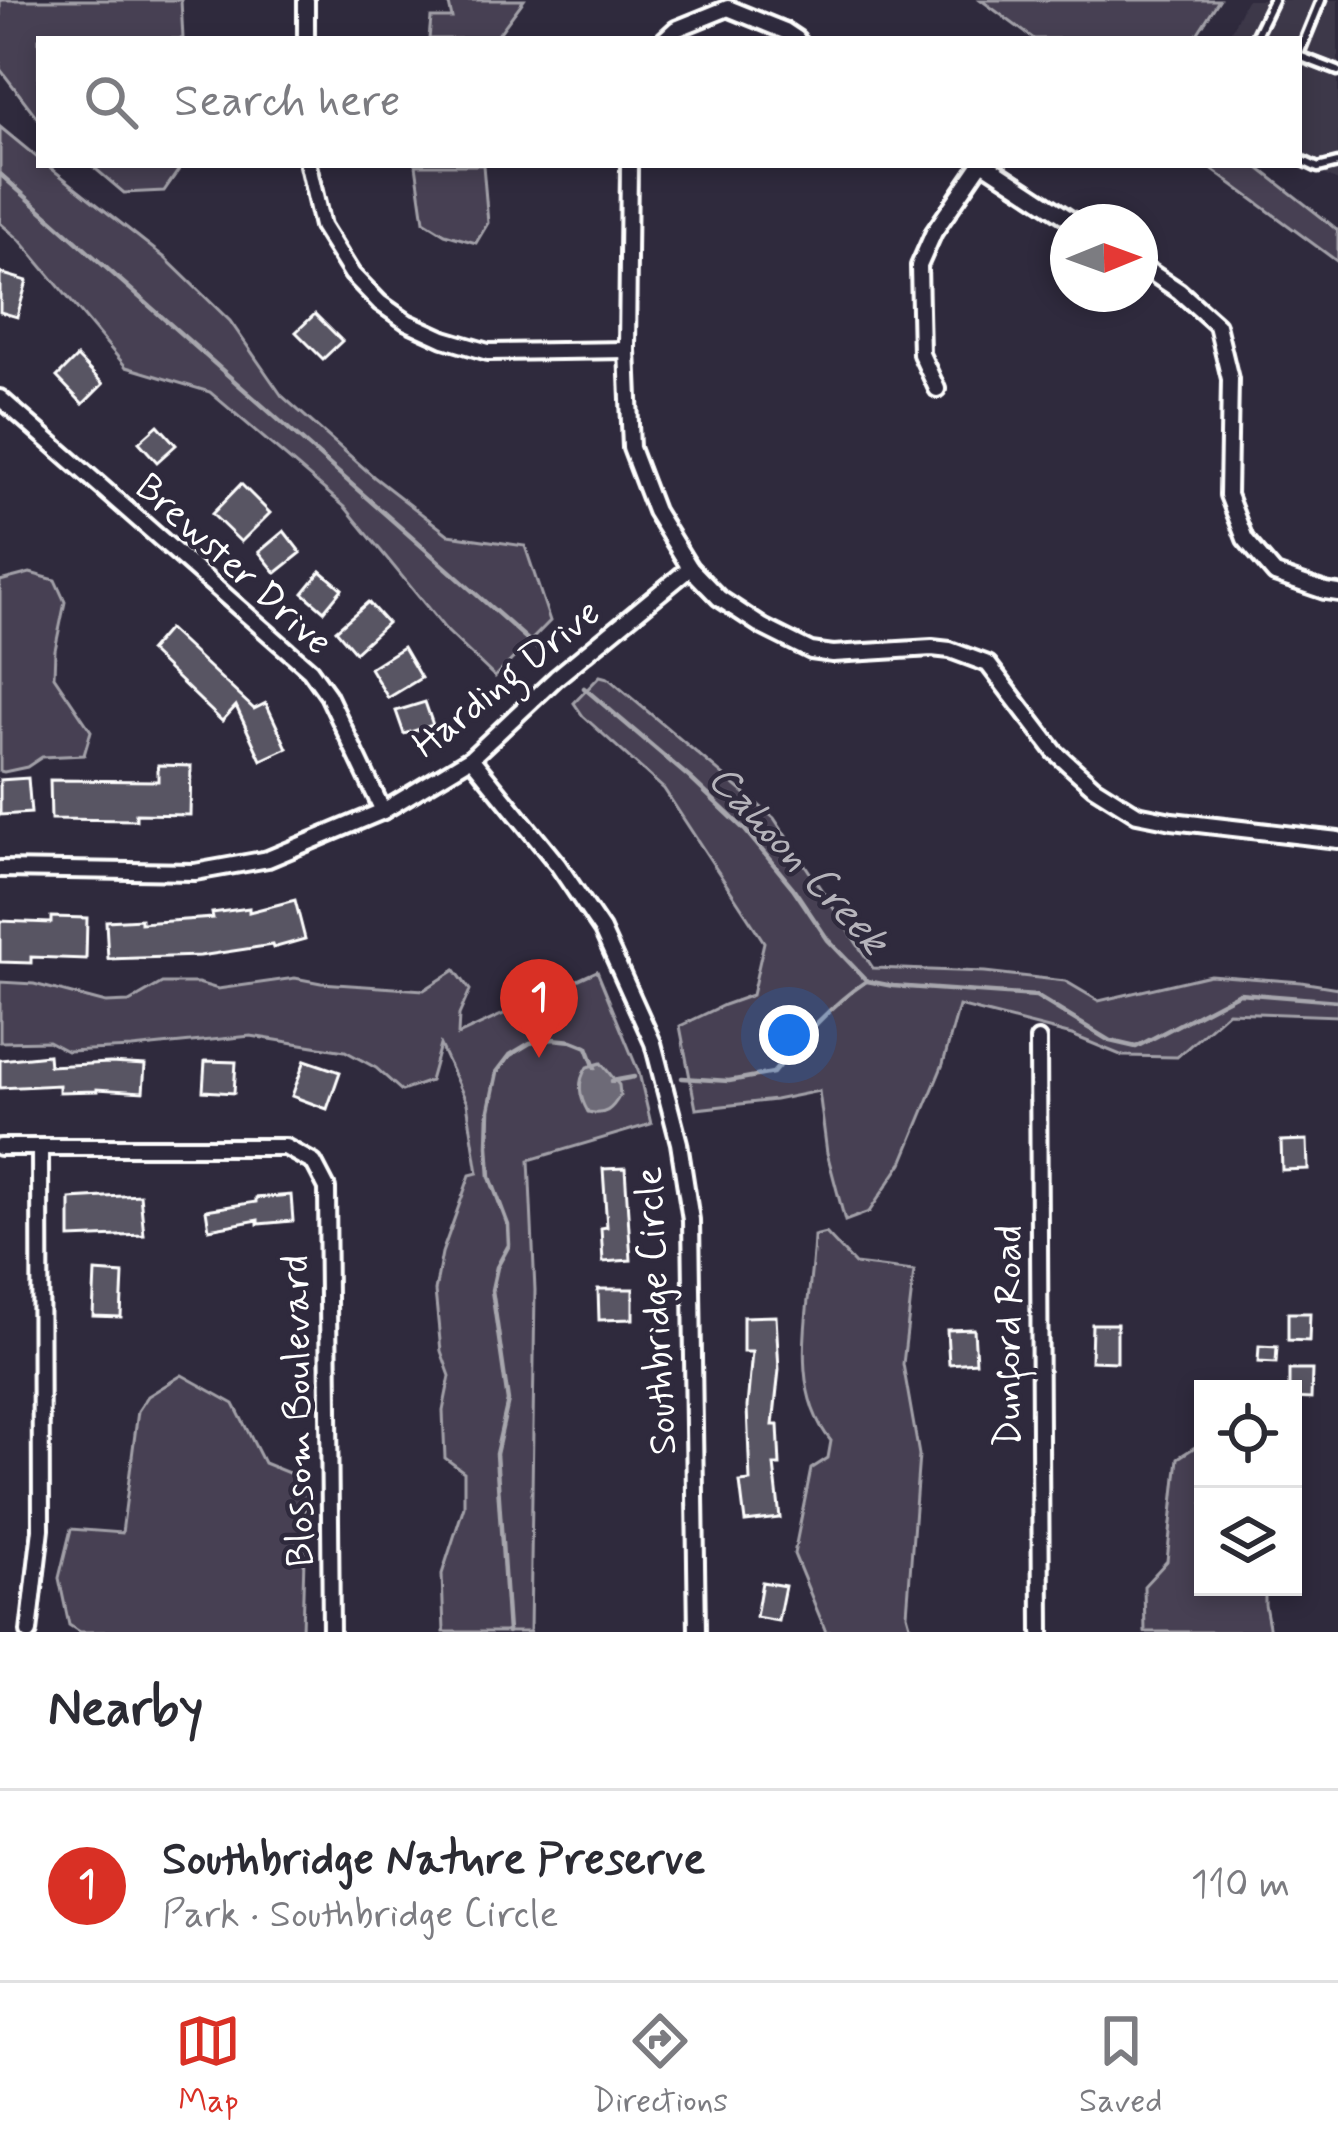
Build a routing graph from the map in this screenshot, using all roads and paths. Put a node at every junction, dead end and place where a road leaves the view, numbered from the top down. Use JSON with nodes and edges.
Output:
{"nodes":[{"id":1,"x":306,"y":0,"type":"edge"},
{"id":2,"x":1273,"y":0,"type":"edge"},
{"id":3,"x":1321,"y":0,"type":"edge"},
{"id":4,"x":306,"y":36,"type":"edge"},
{"id":5,"x":668,"y":36,"type":"edge"},
{"id":6,"x":792,"y":36,"type":"edge"},
{"id":7,"x":1256,"y":36,"type":"edge"},
{"id":8,"x":1302,"y":48,"type":"edge"},
{"id":9,"x":1302,"y":56,"type":"edge"},
{"id":10,"x":1338,"y":71,"type":"edge"},
{"id":11,"x":1302,"y":160,"type":"edge"},
{"id":12,"x":1338,"y":163,"type":"edge"},
{"id":13,"x":309,"y":168,"type":"edge"},
{"id":14,"x":628,"y":168,"type":"edge"},
{"id":15,"x":982,"y":168,"type":"edge"},
{"id":16,"x":989,"y":168,"type":"edge"},
{"id":17,"x":1050,"y":207,"type":"edge"},
{"id":18,"x":1158,"y":277,"type":"edge"},
{"id":19,"x":627,"y":350,"type":"junction"},
{"id":20,"x":937,"y":389,"type":"dead end"},
{"id":21,"x":0,"y":398,"type":"edge"},
{"id":22,"x":690,"y":568,"type":"junction"},
{"id":23,"x":1338,"y":592,"type":"edge"},
{"id":24,"x":471,"y":758,"type":"junction"},
{"id":25,"x":383,"y":811,"type":"junction"},
{"id":26,"x":1338,"y":840,"type":"edge"},
{"id":27,"x":0,"y":869,"type":"edge"},
{"id":28,"x":1038,"y":1040,"type":"dead end"},
{"id":29,"x":0,"y":1147,"type":"edge"},
{"id":30,"x":40,"y":1148,"type":"junction"},
{"id":31,"x":29,"y":1632,"type":"edge"},
{"id":32,"x":331,"y":1632,"type":"edge"},
{"id":33,"x":698,"y":1632,"type":"edge"},
{"id":34,"x":1041,"y":1632,"type":"edge"}],
"edges":[{"from":1,"to":4,"type":"street"},
{"from":2,"to":7,"type":"lane"},
{"from":3,"to":8,"type":"lane"},
{"from":5,"to":6,"type":"street"},
{"from":9,"to":10,"type":"lane"},
{"from":11,"to":12,"type":"lane"},
{"from":13,"to":19,"type":"street"},
{"from":14,"to":19,"type":"street"},
{"from":15,"to":20,"type":"street"},
{"from":16,"to":17,"type":"street"},
{"from":18,"to":23,"type":"street"},
{"from":19,"to":22,"type":"street"},
{"from":21,"to":25,"type":"street","name":"Brewster Drive"},
{"from":22,"to":24,"type":"street","name":"Harding Drive"},
{"from":22,"to":26,"type":"street"},
{"from":24,"to":25,"type":"street","name":"Harding Drive"},
{"from":24,"to":33,"type":"street","name":"Southbridge Circle"},
{"from":25,"to":27,"type":"street","name":"Harding Drive"},
{"from":28,"to":34,"type":"street","name":"Dunford Road"},
{"from":29,"to":30,"type":"street"},
{"from":30,"to":31,"type":"street"},
{"from":30,"to":32,"type":"street","name":"Blossom Boulevard"}]}
